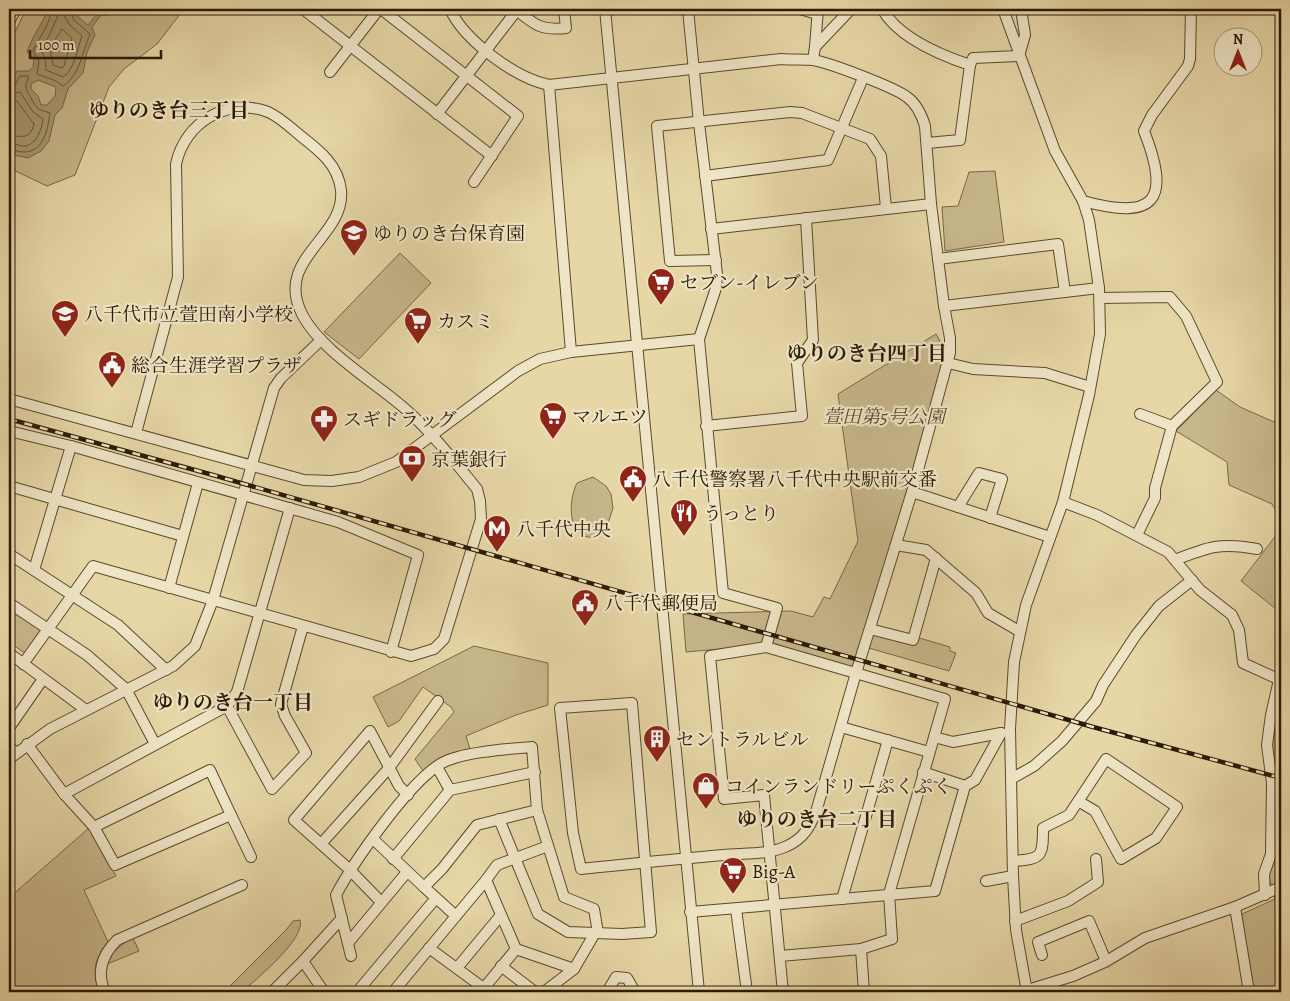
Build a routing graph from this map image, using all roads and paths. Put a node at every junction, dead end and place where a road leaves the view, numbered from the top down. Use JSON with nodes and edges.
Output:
{"nodes":[{"id":1,"x":16,"y":9,"type":"edge"},
{"id":2,"x":303,"y":9,"type":"edge"},
{"id":3,"x":380,"y":9,"type":"edge"},
{"id":4,"x":450,"y":9,"type":"edge"},
{"id":5,"x":564,"y":9,"type":"edge"},
{"id":6,"x":605,"y":9,"type":"edge"},
{"id":7,"x":688,"y":9,"type":"edge"},
{"id":8,"x":800,"y":9,"type":"edge"},
{"id":9,"x":851,"y":9,"type":"edge"},
{"id":10,"x":882,"y":9,"type":"edge"},
{"id":11,"x":1003,"y":9,"type":"edge"},
{"id":12,"x":1021,"y":9,"type":"edge"},
{"id":13,"x":1190,"y":9,"type":"edge"},
{"id":14,"x":516,"y":10,"type":"edge"},
{"id":15,"x":817,"y":11,"type":"edge"},
{"id":16,"x":9,"y":22,"type":"edge"},
{"id":17,"x":350,"y":46,"type":"junction"},
{"id":18,"x":815,"y":47,"type":"junction"},
{"id":19,"x":486,"y":50,"type":"junction"},
{"id":20,"x":1019,"y":56,"type":"junction"},
{"id":21,"x":813,"y":60,"type":"junction"},
{"id":22,"x":970,"y":65,"type":"junction"},
{"id":23,"x":694,"y":69,"type":"junction"},
{"id":24,"x":330,"y":72,"type":"dead end"},
{"id":25,"x":466,"y":75,"type":"junction"},
{"id":26,"x":611,"y":78,"type":"junction"},
{"id":27,"x":863,"y":78,"type":"junction"},
{"id":28,"x":549,"y":85,"type":"junction"},
{"id":29,"x":437,"y":114,"type":"junction"},
{"id":30,"x":698,"y":123,"type":"junction"},
{"id":31,"x":843,"y":128,"type":"junction"},
{"id":32,"x":927,"y":143,"type":"junction"},
{"id":33,"x":492,"y":156,"type":"junction"},
{"id":34,"x":705,"y":176,"type":"junction"},
{"id":35,"x":474,"y":182,"type":"dead end"},
{"id":36,"x":1083,"y":201,"type":"junction"},
{"id":37,"x":931,"y":204,"type":"junction"},
{"id":38,"x":886,"y":208,"type":"junction"},
{"id":39,"x":806,"y":218,"type":"junction"},
{"id":40,"x":711,"y":229,"type":"junction"},
{"id":41,"x":938,"y":259,"type":"junction"},
{"id":42,"x":716,"y":260,"type":"junction"},
{"id":43,"x":1065,"y":292,"type":"junction"},
{"id":44,"x":1100,"y":293,"type":"junction"},
{"id":45,"x":944,"y":306,"type":"junction"},
{"id":46,"x":699,"y":338,"type":"junction"},
{"id":47,"x":321,"y":340,"type":"junction"},
{"id":48,"x":636,"y":346,"type":"junction"},
{"id":49,"x":571,"y":352,"type":"junction"},
{"id":50,"x":948,"y":363,"type":"junction"},
{"id":51,"x":1090,"y":388,"type":"junction"},
{"id":52,"x":9,"y":399,"type":"edge"},
{"id":53,"x":1140,"y":414,"type":"dead end"},
{"id":54,"x":706,"y":426,"type":"junction"},
{"id":55,"x":1172,"y":426,"type":"junction"},
{"id":56,"x":9,"y":431,"type":"edge"},
{"id":57,"x":136,"y":433,"type":"junction"},
{"id":58,"x":430,"y":436,"type":"junction"},
{"id":59,"x":71,"y":446,"type":"junction"},
{"id":60,"x":251,"y":464,"type":"junction"},
{"id":61,"x":198,"y":483,"type":"junction"},
{"id":62,"x":9,"y":486,"type":"edge"},
{"id":63,"x":912,"y":492,"type":"junction"},
{"id":64,"x":242,"y":495,"type":"junction"},
{"id":65,"x":54,"y":499,"type":"junction"},
{"id":66,"x":1063,"y":502,"type":"junction"},
{"id":67,"x":290,"y":508,"type":"junction"},
{"id":68,"x":958,"y":508,"type":"junction"},
{"id":69,"x":990,"y":518,"type":"junction"},
{"id":70,"x":1137,"y":535,"type":"junction"},
{"id":71,"x":183,"y":536,"type":"junction"},
{"id":72,"x":1050,"y":538,"type":"junction"},
{"id":73,"x":896,"y":546,"type":"junction"},
{"id":74,"x":1256,"y":549,"type":"dead end"},
{"id":75,"x":9,"y":554,"type":"edge"},
{"id":76,"x":936,"y":558,"type":"junction"},
{"id":77,"x":1175,"y":560,"type":"junction"},
{"id":78,"x":34,"y":570,"type":"junction"},
{"id":79,"x":1192,"y":580,"type":"junction"},
{"id":80,"x":168,"y":588,"type":"junction"},
{"id":81,"x":74,"y":595,"type":"junction"},
{"id":82,"x":213,"y":600,"type":"junction"},
{"id":83,"x":9,"y":603,"type":"edge"},
{"id":84,"x":260,"y":614,"type":"junction"},
{"id":85,"x":303,"y":626,"type":"junction"},
{"id":86,"x":50,"y":629,"type":"junction"},
{"id":87,"x":870,"y":629,"type":"junction"},
{"id":88,"x":1019,"y":631,"type":"junction"},
{"id":89,"x":766,"y":647,"type":"junction"},
{"id":90,"x":391,"y":652,"type":"junction"},
{"id":91,"x":9,"y":653,"type":"edge"},
{"id":92,"x":23,"y":664,"type":"junction"},
{"id":93,"x":166,"y":670,"type":"junction"},
{"id":94,"x":856,"y":673,"type":"junction"},
{"id":95,"x":1280,"y":675,"type":"edge"},
{"id":96,"x":43,"y":678,"type":"junction"},
{"id":97,"x":126,"y":689,"type":"junction"},
{"id":98,"x":438,"y":701,"type":"dead end"},
{"id":99,"x":228,"y":706,"type":"junction"},
{"id":100,"x":86,"y":710,"type":"junction"},
{"id":101,"x":841,"y":727,"type":"junction"},
{"id":102,"x":9,"y":728,"type":"edge"},
{"id":103,"x":934,"y":737,"type":"junction"},
{"id":104,"x":888,"y":740,"type":"junction"},
{"id":105,"x":27,"y":744,"type":"junction"},
{"id":106,"x":155,"y":744,"type":"junction"},
{"id":107,"x":929,"y":752,"type":"junction"},
{"id":108,"x":11,"y":753,"type":"edge"},
{"id":109,"x":437,"y":767,"type":"junction"},
{"id":110,"x":389,"y":768,"type":"junction"},
{"id":111,"x":535,"y":772,"type":"junction"},
{"id":112,"x":924,"y":772,"type":"junction"},
{"id":113,"x":1011,"y":779,"type":"junction"},
{"id":114,"x":965,"y":786,"type":"junction"},
{"id":115,"x":450,"y":790,"type":"junction"},
{"id":116,"x":64,"y":794,"type":"junction"},
{"id":117,"x":408,"y":794,"type":"junction"},
{"id":118,"x":1078,"y":801,"type":"junction"},
{"id":119,"x":538,"y":810,"type":"junction"},
{"id":120,"x":231,"y":815,"type":"junction"},
{"id":121,"x":499,"y":819,"type":"junction"},
{"id":122,"x":94,"y":827,"type":"junction"},
{"id":123,"x":373,"y":839,"type":"junction"},
{"id":124,"x":321,"y":844,"type":"junction"},
{"id":125,"x":548,"y":846,"type":"junction"},
{"id":126,"x":769,"y":850,"type":"junction"},
{"id":127,"x":251,"y":857,"type":"dead end"},
{"id":128,"x":514,"y":858,"type":"junction"},
{"id":129,"x":685,"y":858,"type":"junction"},
{"id":130,"x":393,"y":859,"type":"junction"},
{"id":131,"x":1096,"y":859,"type":"dead end"},
{"id":132,"x":1013,"y":861,"type":"junction"},
{"id":133,"x":646,"y":862,"type":"junction"},
{"id":134,"x":350,"y":870,"type":"junction"},
{"id":135,"x":406,"y":872,"type":"junction"},
{"id":136,"x":1013,"y":876,"type":"junction"},
{"id":137,"x":486,"y":880,"type":"junction"},
{"id":138,"x":986,"y":881,"type":"dead end"},
{"id":139,"x":242,"y":885,"type":"dead end"},
{"id":140,"x":424,"y":886,"type":"junction"},
{"id":141,"x":1281,"y":887,"type":"edge"},
{"id":142,"x":888,"y":894,"type":"junction"},
{"id":143,"x":1265,"y":894,"type":"junction"},
{"id":144,"x":436,"y":898,"type":"junction"},
{"id":145,"x":842,"y":899,"type":"junction"},
{"id":146,"x":381,"y":902,"type":"junction"},
{"id":147,"x":774,"y":905,"type":"junction"},
{"id":148,"x":1235,"y":907,"type":"junction"},
{"id":149,"x":736,"y":908,"type":"junction"},
{"id":150,"x":690,"y":912,"type":"junction"},
{"id":151,"x":501,"y":915,"type":"junction"},
{"id":152,"x":456,"y":916,"type":"junction"},
{"id":153,"x":342,"y":918,"type":"junction"},
{"id":154,"x":1016,"y":921,"type":"junction"},
{"id":155,"x":596,"y":933,"type":"junction"},
{"id":156,"x":348,"y":943,"type":"junction"},
{"id":157,"x":430,"y":948,"type":"junction"},
{"id":158,"x":516,"y":949,"type":"junction"},
{"id":159,"x":861,"y":949,"type":"junction"},
{"id":160,"x":1042,"y":955,"type":"dead end"},
{"id":161,"x":351,"y":956,"type":"dead end"},
{"id":162,"x":780,"y":956,"type":"junction"},
{"id":163,"x":303,"y":961,"type":"junction"},
{"id":164,"x":1106,"y":961,"type":"junction"},
{"id":165,"x":501,"y":966,"type":"junction"},
{"id":166,"x":457,"y":968,"type":"junction"},
{"id":167,"x":574,"y":969,"type":"junction"},
{"id":168,"x":486,"y":990,"type":"edge"},
{"id":169,"x":276,"y":991,"type":"edge"},
{"id":170,"x":105,"y":992,"type":"edge"},
{"id":171,"x":324,"y":992,"type":"edge"},
{"id":172,"x":356,"y":992,"type":"edge"},
{"id":173,"x":393,"y":992,"type":"edge"},
{"id":174,"x":535,"y":992,"type":"edge"},
{"id":175,"x":544,"y":992,"type":"edge"},
{"id":176,"x":607,"y":992,"type":"edge"},
{"id":177,"x":635,"y":992,"type":"edge"},
{"id":178,"x":699,"y":992,"type":"edge"},
{"id":179,"x":746,"y":992,"type":"edge"},
{"id":180,"x":783,"y":992,"type":"edge"},
{"id":181,"x":864,"y":992,"type":"edge"},
{"id":182,"x":1025,"y":992,"type":"edge"},
{"id":183,"x":1249,"y":992,"type":"edge"}],
"edges":[{"from":1,"to":16,"type":"street"},
{"from":2,"to":17,"type":"street"},
{"from":3,"to":17,"type":"street"},
{"from":3,"to":25,"type":"street"},
{"from":4,"to":19,"type":"street"},
{"from":5,"to":14,"type":"street"},
{"from":6,"to":26,"type":"street"},
{"from":7,"to":23,"type":"street"},
{"from":8,"to":15,"type":"street"},
{"from":9,"to":18,"type":"street"},
{"from":10,"to":22,"type":"street"},
{"from":11,"to":20,"type":"street"},
{"from":12,"to":20,"type":"street"},
{"from":13,"to":36,"type":"street"},
{"from":14,"to":19,"type":"street"},
{"from":15,"to":18,"type":"street"},
{"from":17,"to":24,"type":"street"},
{"from":17,"to":29,"type":"street"},
{"from":18,"to":21,"type":"street"},
{"from":19,"to":25,"type":"street"},
{"from":19,"to":28,"type":"street"},
{"from":20,"to":22,"type":"street"},
{"from":20,"to":36,"type":"street"},
{"from":21,"to":23,"type":"street"},
{"from":21,"to":27,"type":"street"},
{"from":22,"to":32,"type":"street"},
{"from":23,"to":26,"type":"street"},
{"from":23,"to":30,"type":"street"},
{"from":25,"to":29,"type":"street"},
{"from":25,"to":33,"type":"street"},
{"from":26,"to":28,"type":"street"},
{"from":26,"to":48,"type":"street"},
{"from":27,"to":31,"type":"street"},
{"from":27,"to":32,"type":"street"},
{"from":28,"to":49,"type":"street"},
{"from":29,"to":33,"type":"street"},
{"from":30,"to":31,"type":"street"},
{"from":30,"to":34,"type":"street"},
{"from":30,"to":42,"type":"street"},
{"from":31,"to":34,"type":"street"},
{"from":31,"to":38,"type":"street"},
{"from":32,"to":37,"type":"street"},
{"from":33,"to":35,"type":"street"},
{"from":34,"to":40,"type":"street"},
{"from":36,"to":44,"type":"street"},
{"from":37,"to":38,"type":"street"},
{"from":37,"to":41,"type":"street"},
{"from":38,"to":39,"type":"street"},
{"from":39,"to":40,"type":"street"},
{"from":39,"to":54,"type":"street"},
{"from":40,"to":42,"type":"street"},
{"from":41,"to":43,"type":"street"},
{"from":41,"to":45,"type":"street"},
{"from":42,"to":46,"type":"street"},
{"from":43,"to":44,"type":"street"},
{"from":43,"to":45,"type":"street"},
{"from":44,"to":51,"type":"street"},
{"from":44,"to":55,"type":"street"},
{"from":45,"to":50,"type":"street"},
{"from":46,"to":48,"type":"street"},
{"from":46,"to":54,"type":"street"},
{"from":47,"to":57,"type":"street"},
{"from":47,"to":58,"type":"street"},
{"from":47,"to":60,"type":"street"},
{"from":48,"to":49,"type":"street"},
{"from":48,"to":129,"type":"street"},
{"from":49,"to":58,"type":"street"},
{"from":50,"to":51,"type":"street"},
{"from":50,"to":63,"type":"street"},
{"from":51,"to":66,"type":"street"},
{"from":52,"to":57,"type":"street"},
{"from":53,"to":55,"type":"street"},
{"from":54,"to":89,"type":"street"},
{"from":55,"to":70,"type":"street"},
{"from":56,"to":59,"type":"street"},
{"from":57,"to":60,"type":"street"},
{"from":58,"to":60,"type":"street"},
{"from":58,"to":90,"type":"street"},
{"from":59,"to":61,"type":"street"},
{"from":59,"to":65,"type":"street"},
{"from":60,"to":64,"type":"street"},
{"from":61,"to":64,"type":"street"},
{"from":61,"to":71,"type":"street"},
{"from":62,"to":65,"type":"street"},
{"from":63,"to":68,"type":"street"},
{"from":63,"to":73,"type":"street"},
{"from":64,"to":67,"type":"street"},
{"from":64,"to":82,"type":"street"},
{"from":65,"to":71,"type":"street"},
{"from":65,"to":78,"type":"street"},
{"from":66,"to":70,"type":"street"},
{"from":66,"to":72,"type":"street"},
{"from":67,"to":84,"type":"street"},
{"from":67,"to":90,"type":"street"},
{"from":68,"to":69,"type":"street"},
{"from":68,"to":69,"type":"street"},
{"from":69,"to":72,"type":"street"},
{"from":70,"to":77,"type":"street"},
{"from":71,"to":80,"type":"street"},
{"from":72,"to":88,"type":"street"},
{"from":73,"to":76,"type":"street"},
{"from":73,"to":87,"type":"street"},
{"from":74,"to":77,"type":"street"},
{"from":75,"to":78,"type":"street"},
{"from":76,"to":87,"type":"street"},
{"from":76,"to":88,"type":"street"},
{"from":77,"to":79,"type":"street"},
{"from":78,"to":81,"type":"street"},
{"from":79,"to":95,"type":"street"},
{"from":79,"to":113,"type":"street"},
{"from":80,"to":81,"type":"street"},
{"from":80,"to":82,"type":"street"},
{"from":81,"to":86,"type":"street"},
{"from":81,"to":93,"type":"street"},
{"from":82,"to":84,"type":"street"},
{"from":82,"to":93,"type":"street"},
{"from":83,"to":86,"type":"street"},
{"from":84,"to":85,"type":"street"},
{"from":84,"to":99,"type":"street"},
{"from":85,"to":90,"type":"street"},
{"from":85,"to":99,"type":"street"},
{"from":86,"to":92,"type":"street"},
{"from":86,"to":97,"type":"street"},
{"from":87,"to":94,"type":"street"},
{"from":88,"to":113,"type":"street"},
{"from":89,"to":94,"type":"street"},
{"from":89,"to":126,"type":"street"},
{"from":91,"to":92,"type":"street"},
{"from":92,"to":96,"type":"street"},
{"from":93,"to":97,"type":"street"},
{"from":94,"to":101,"type":"street"},
{"from":94,"to":103,"type":"street"},
{"from":95,"to":143,"type":"street"},
{"from":96,"to":100,"type":"street"},
{"from":96,"to":102,"type":"street"},
{"from":97,"to":100,"type":"street"},
{"from":97,"to":106,"type":"street"},
{"from":98,"to":110,"type":"street"},
{"from":99,"to":106,"type":"street"},
{"from":100,"to":105,"type":"street"},
{"from":101,"to":104,"type":"street"},
{"from":101,"to":126,"type":"street"},
{"from":103,"to":107,"type":"street"},
{"from":103,"to":114,"type":"street"},
{"from":104,"to":107,"type":"street"},
{"from":104,"to":145,"type":"street"},
{"from":105,"to":108,"type":"street"},
{"from":105,"to":116,"type":"street"},
{"from":106,"to":116,"type":"street"},
{"from":107,"to":112,"type":"street"},
{"from":109,"to":111,"type":"street"},
{"from":109,"to":115,"type":"street"},
{"from":109,"to":117,"type":"street"},
{"from":110,"to":117,"type":"street"},
{"from":110,"to":124,"type":"street"},
{"from":110,"to":124,"type":"street"},
{"from":111,"to":115,"type":"street"},
{"from":111,"to":119,"type":"street"},
{"from":112,"to":114,"type":"street"},
{"from":112,"to":142,"type":"street"},
{"from":113,"to":132,"type":"street"},
{"from":114,"to":142,"type":"street"},
{"from":115,"to":130,"type":"street"},
{"from":116,"to":122,"type":"street"},
{"from":117,"to":123,"type":"street"},
{"from":118,"to":118,"type":"street"},
{"from":118,"to":132,"type":"street"},
{"from":119,"to":121,"type":"street"},
{"from":119,"to":125,"type":"street"},
{"from":120,"to":122,"type":"street"},
{"from":120,"to":122,"type":"street"},
{"from":120,"to":127,"type":"street"},
{"from":121,"to":128,"type":"street"},
{"from":121,"to":140,"type":"street"},
{"from":123,"to":130,"type":"street"},
{"from":123,"to":134,"type":"street"},
{"from":124,"to":134,"type":"street"},
{"from":125,"to":128,"type":"street"},
{"from":125,"to":155,"type":"street"},
{"from":126,"to":129,"type":"street"},
{"from":126,"to":147,"type":"street"},
{"from":128,"to":137,"type":"street"},
{"from":128,"to":155,"type":"street"},
{"from":129,"to":133,"type":"street"},
{"from":129,"to":150,"type":"street"},
{"from":130,"to":135,"type":"street"},
{"from":131,"to":154,"type":"street"},
{"from":132,"to":136,"type":"street"},
{"from":133,"to":133,"type":"street"},
{"from":133,"to":155,"type":"street"},
{"from":134,"to":146,"type":"street"},
{"from":134,"to":153,"type":"street"},
{"from":135,"to":140,"type":"street"},
{"from":135,"to":146,"type":"street"},
{"from":136,"to":138,"type":"street"},
{"from":136,"to":154,"type":"street"},
{"from":137,"to":151,"type":"street"},
{"from":137,"to":152,"type":"street"},
{"from":139,"to":170,"type":"street"},
{"from":140,"to":144,"type":"street"},
{"from":141,"to":143,"type":"street"},
{"from":142,"to":145,"type":"street"},
{"from":142,"to":159,"type":"street"},
{"from":143,"to":148,"type":"street"},
{"from":144,"to":152,"type":"street"},
{"from":144,"to":172,"type":"street"},
{"from":145,"to":147,"type":"street"},
{"from":146,"to":156,"type":"street"},
{"from":147,"to":149,"type":"street"},
{"from":147,"to":162,"type":"street"},
{"from":148,"to":164,"type":"street"},
{"from":148,"to":183,"type":"street"},
{"from":149,"to":150,"type":"street"},
{"from":149,"to":179,"type":"street"},
{"from":150,"to":178,"type":"street"},
{"from":151,"to":158,"type":"street"},
{"from":151,"to":166,"type":"street"},
{"from":152,"to":157,"type":"street"},
{"from":153,"to":156,"type":"street"},
{"from":153,"to":163,"type":"street"},
{"from":154,"to":182,"type":"street"},
{"from":155,"to":167,"type":"street"},
{"from":156,"to":161,"type":"street"},
{"from":157,"to":166,"type":"street"},
{"from":157,"to":173,"type":"street"},
{"from":158,"to":165,"type":"street"},
{"from":158,"to":167,"type":"street"},
{"from":159,"to":162,"type":"street"},
{"from":159,"to":181,"type":"street"},
{"from":160,"to":164,"type":"street"},
{"from":162,"to":180,"type":"street"},
{"from":163,"to":169,"type":"street"},
{"from":163,"to":171,"type":"street"},
{"from":164,"to":182,"type":"street"},
{"from":165,"to":168,"type":"street"},
{"from":165,"to":174,"type":"street"},
{"from":166,"to":168,"type":"street"},
{"from":167,"to":175,"type":"street"},
{"from":176,"to":177,"type":"street"}]}
